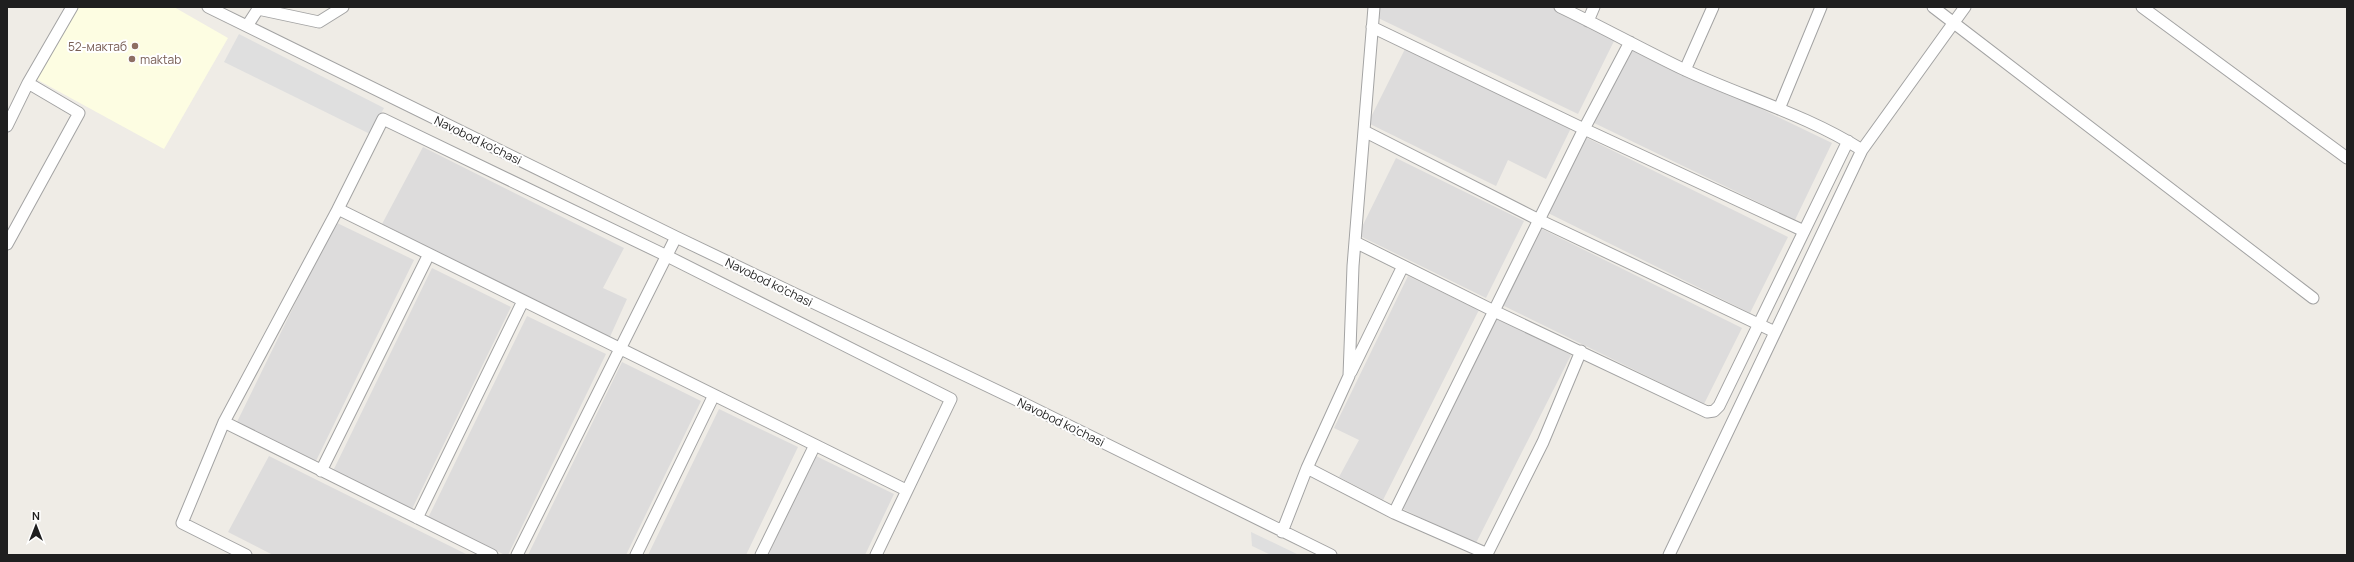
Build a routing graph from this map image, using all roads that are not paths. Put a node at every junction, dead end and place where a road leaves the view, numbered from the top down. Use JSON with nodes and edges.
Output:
{"nodes":[{"id":1,"x":72,"y":7,"type":"edge"},
{"id":2,"x":208,"y":7,"type":"edge"},
{"id":3,"x":343,"y":7,"type":"edge"},
{"id":4,"x":1374,"y":7,"type":"edge"},
{"id":5,"x":1560,"y":7,"type":"edge"},
{"id":6,"x":1594,"y":7,"type":"edge"},
{"id":7,"x":1714,"y":7,"type":"edge"},
{"id":8,"x":1821,"y":7,"type":"edge"},
{"id":9,"x":1933,"y":7,"type":"edge"},
{"id":10,"x":1965,"y":7,"type":"edge"},
{"id":11,"x":2142,"y":7,"type":"edge"},
{"id":12,"x":259,"y":8,"type":"edge"},
{"id":13,"x":1588,"y":21,"type":"junction"},
{"id":14,"x":1952,"y":23,"type":"junction"},
{"id":15,"x":247,"y":26,"type":"junction"},
{"id":16,"x":1372,"y":27,"type":"junction"},
{"id":17,"x":1630,"y":42,"type":"junction"},
{"id":18,"x":1685,"y":70,"type":"junction"},
{"id":19,"x":28,"y":83,"type":"junction"},
{"id":20,"x":1779,"y":109,"type":"junction"},
{"id":21,"x":7,"y":126,"type":"edge"},
{"id":22,"x":1584,"y":129,"type":"junction"},
{"id":23,"x":1364,"y":131,"type":"junction"},
{"id":24,"x":1848,"y":141,"type":"junction"},
{"id":25,"x":1862,"y":150,"type":"junction"},
{"id":26,"x":2347,"y":158,"type":"edge"},
{"id":27,"x":338,"y":209,"type":"junction"},
{"id":28,"x":1539,"y":220,"type":"junction"},
{"id":29,"x":1804,"y":231,"type":"junction"},
{"id":30,"x":676,"y":237,"type":"junction"},
{"id":31,"x":1356,"y":242,"type":"junction"},
{"id":32,"x":7,"y":244,"type":"edge"},
{"id":33,"x":429,"y":254,"type":"junction"},
{"id":34,"x":665,"y":255,"type":"junction"},
{"id":35,"x":1403,"y":266,"type":"junction"},
{"id":36,"x":2313,"y":298,"type":"dead end"},
{"id":37,"x":523,"y":300,"type":"junction"},
{"id":38,"x":1494,"y":311,"type":"junction"},
{"id":39,"x":1758,"y":323,"type":"junction"},
{"id":40,"x":1775,"y":332,"type":"junction"},
{"id":41,"x":619,"y":348,"type":"junction"},
{"id":42,"x":1581,"y":351,"type":"junction"},
{"id":43,"x":1349,"y":376,"type":"junction"},
{"id":44,"x":714,"y":395,"type":"junction"},
{"id":45,"x":224,"y":422,"type":"junction"},
{"id":46,"x":815,"y":445,"type":"junction"},
{"id":47,"x":1307,"y":468,"type":"junction"},
{"id":48,"x":321,"y":470,"type":"junction"},
{"id":49,"x":906,"y":490,"type":"junction"},
{"id":50,"x":1394,"y":513,"type":"junction"},
{"id":51,"x":416,"y":518,"type":"junction"},
{"id":52,"x":1282,"y":532,"type":"junction"},
{"id":53,"x":246,"y":555,"type":"edge"},
{"id":54,"x":492,"y":555,"type":"edge"},
{"id":55,"x":516,"y":555,"type":"edge"},
{"id":56,"x":636,"y":555,"type":"edge"},
{"id":57,"x":761,"y":555,"type":"edge"},
{"id":58,"x":876,"y":555,"type":"edge"},
{"id":59,"x":1330,"y":555,"type":"edge"},
{"id":60,"x":1669,"y":555,"type":"edge"}],
"edges":[{"from":1,"to":19,"type":"street"},
{"from":2,"to":15,"type":"street","name":"Navobod ko'chasi"},
{"from":3,"to":12,"type":"street"},
{"from":4,"to":16,"type":"street"},
{"from":5,"to":13,"type":"street"},
{"from":6,"to":13,"type":"street"},
{"from":7,"to":18,"type":"street"},
{"from":8,"to":20,"type":"street"},
{"from":9,"to":14,"type":"street"},
{"from":10,"to":14,"type":"street"},
{"from":11,"to":26,"type":"street"},
{"from":12,"to":15,"type":"street"},
{"from":13,"to":17,"type":"street"},
{"from":14,"to":25,"type":"street"},
{"from":14,"to":36,"type":"street"},
{"from":15,"to":30,"type":"street","name":"Navobod ko'chasi"},
{"from":16,"to":22,"type":"street"},
{"from":16,"to":23,"type":"street"},
{"from":17,"to":18,"type":"street"},
{"from":17,"to":22,"type":"street"},
{"from":18,"to":20,"type":"street"},
{"from":19,"to":21,"type":"street"},
{"from":19,"to":32,"type":"street"},
{"from":20,"to":24,"type":"street"},
{"from":22,"to":28,"type":"street"},
{"from":22,"to":29,"type":"street"},
{"from":23,"to":28,"type":"street"},
{"from":23,"to":31,"type":"street"},
{"from":24,"to":25,"type":"street"},
{"from":24,"to":29,"type":"street"},
{"from":25,"to":40,"type":"street"},
{"from":27,"to":33,"type":"street"},
{"from":27,"to":34,"type":"street"},
{"from":27,"to":45,"type":"street"},
{"from":28,"to":38,"type":"street"},
{"from":28,"to":39,"type":"street"},
{"from":29,"to":39,"type":"street"},
{"from":30,"to":34,"type":"street"},
{"from":30,"to":52,"type":"street","name":"Navobod ko'chasi"},
{"from":31,"to":35,"type":"street"},
{"from":31,"to":43,"type":"street"},
{"from":33,"to":37,"type":"street"},
{"from":33,"to":48,"type":"street"},
{"from":34,"to":41,"type":"street"},
{"from":34,"to":49,"type":"street"},
{"from":35,"to":38,"type":"street"},
{"from":35,"to":43,"type":"street"},
{"from":37,"to":41,"type":"street"},
{"from":37,"to":51,"type":"street"},
{"from":38,"to":42,"type":"street"},
{"from":38,"to":50,"type":"street"},
{"from":39,"to":40,"type":"street"},
{"from":39,"to":42,"type":"street"},
{"from":40,"to":60,"type":"street"},
{"from":41,"to":44,"type":"street"},
{"from":41,"to":55,"type":"street"},
{"from":42,"to":50,"type":"street"},
{"from":43,"to":47,"type":"street"},
{"from":44,"to":46,"type":"street"},
{"from":44,"to":56,"type":"street"},
{"from":45,"to":48,"type":"street"},
{"from":45,"to":53,"type":"street"},
{"from":46,"to":49,"type":"street"},
{"from":46,"to":57,"type":"street"},
{"from":47,"to":50,"type":"street"},
{"from":47,"to":52,"type":"street"},
{"from":48,"to":51,"type":"street"},
{"from":49,"to":58,"type":"street"},
{"from":51,"to":54,"type":"street"},
{"from":52,"to":59,"type":"street","name":"Navobod ko'chasi"}]}
